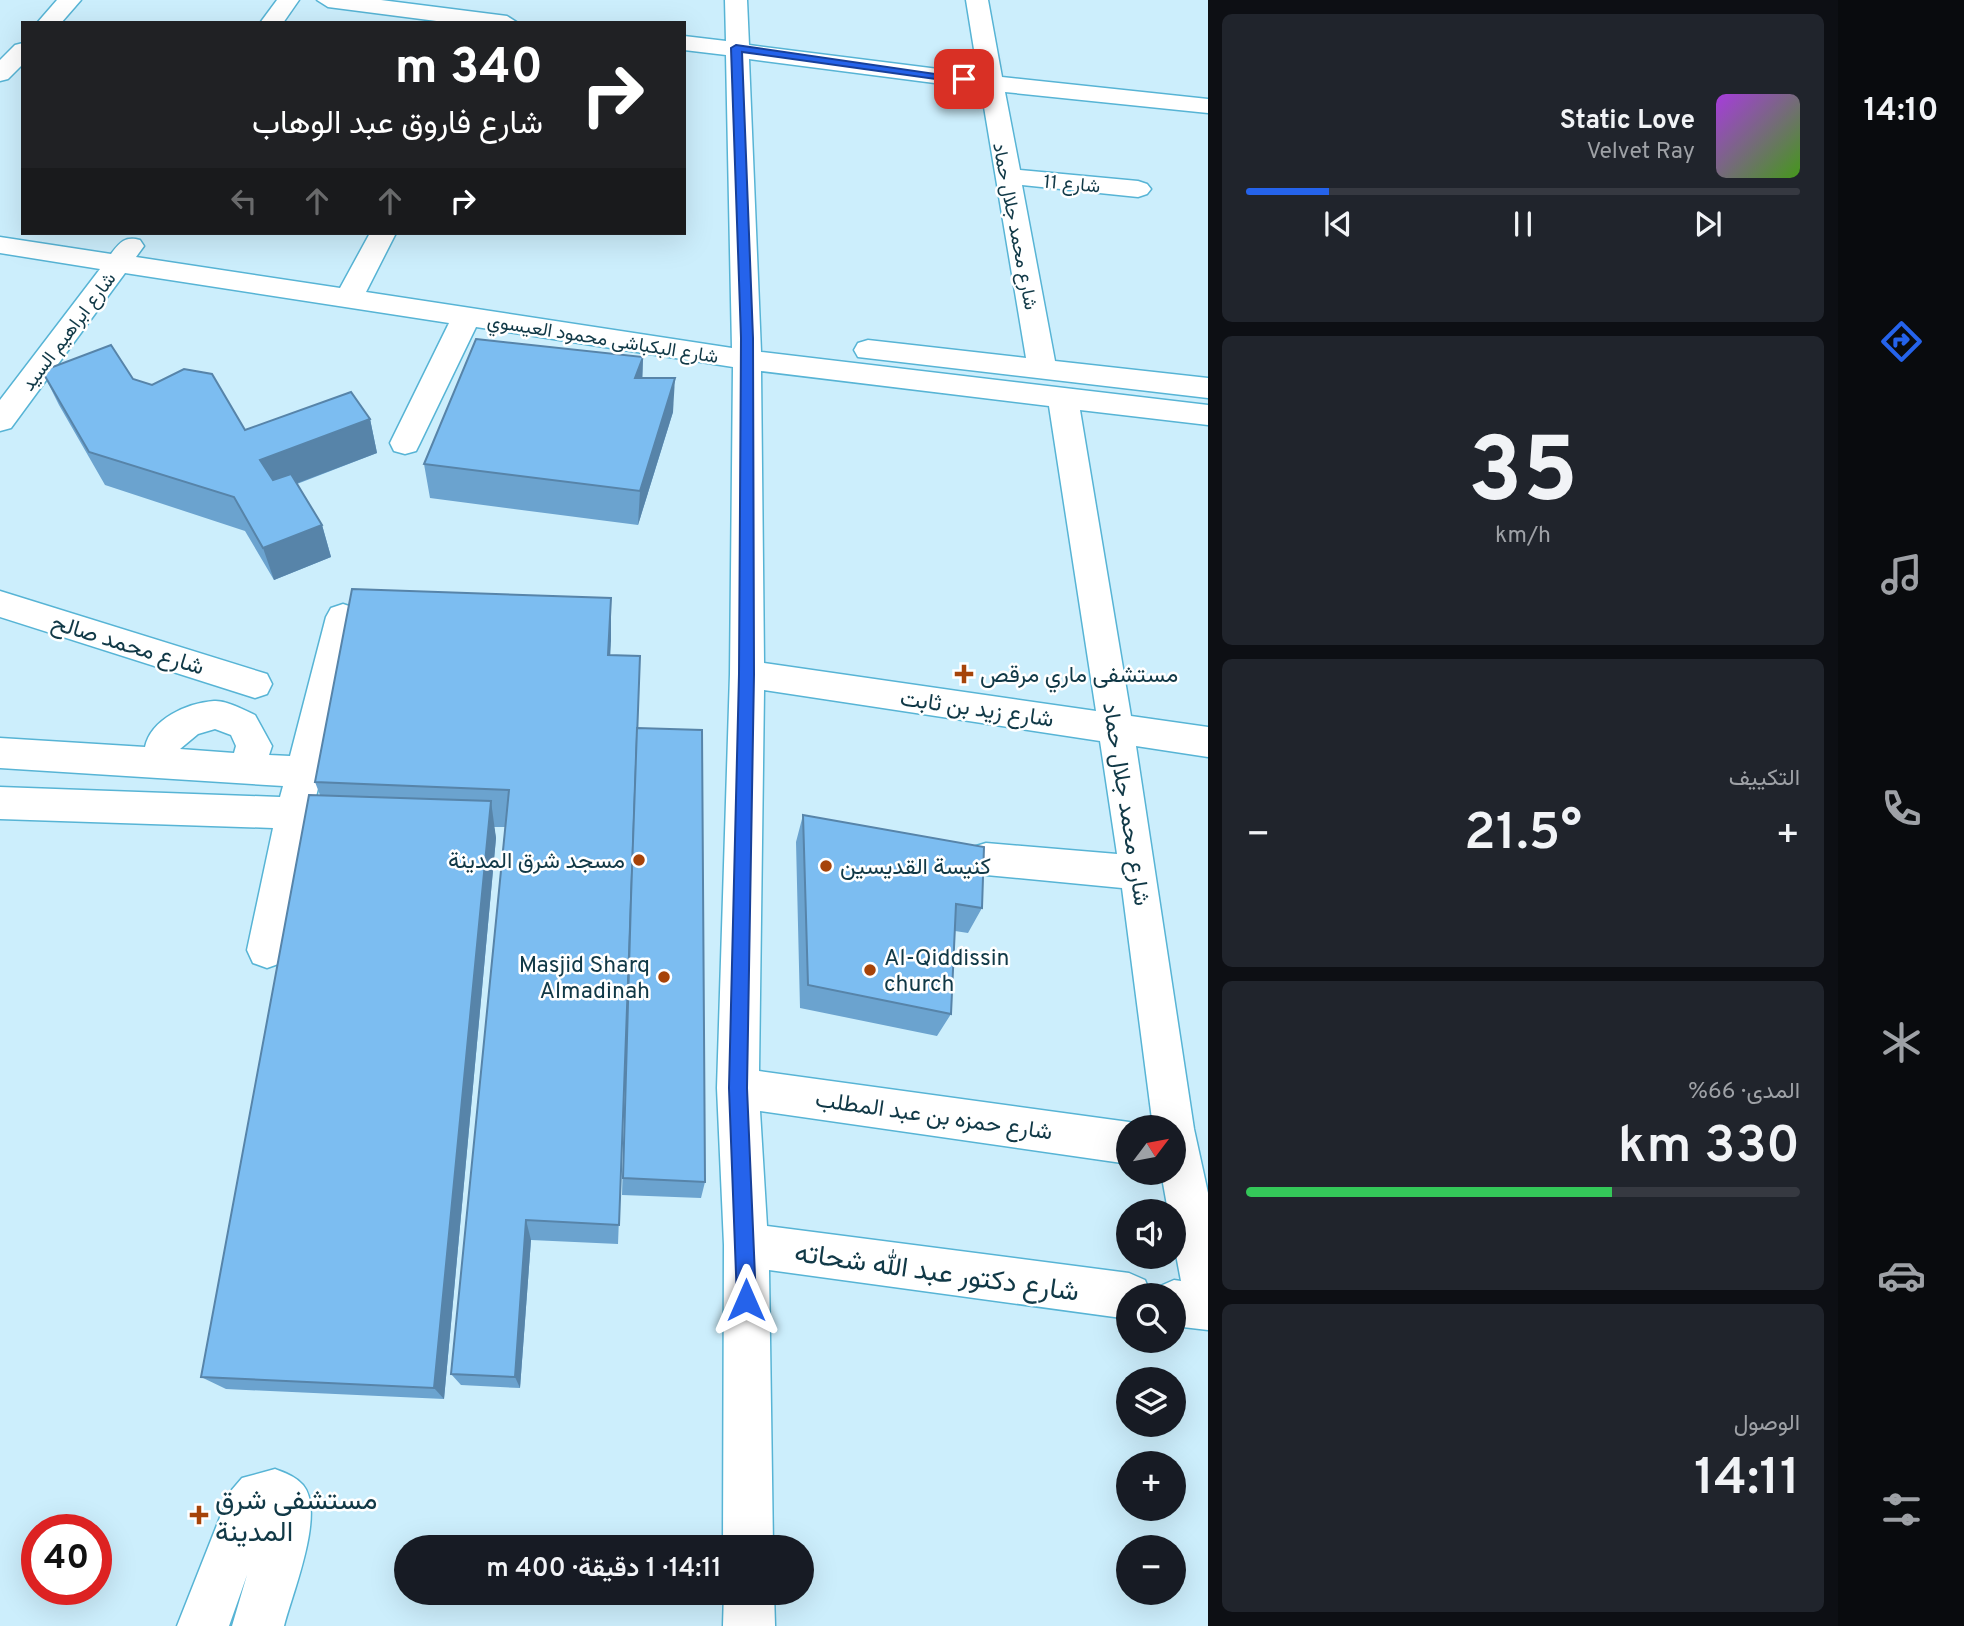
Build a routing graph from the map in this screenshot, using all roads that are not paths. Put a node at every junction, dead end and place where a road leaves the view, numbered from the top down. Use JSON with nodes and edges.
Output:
{"nodes":[{"id":1,"x":70,"y":0,"type":"edge"},
{"id":2,"x":288,"y":0,"type":"edge"},
{"id":3,"x":328,"y":0,"type":"edge"},
{"id":4,"x":501,"y":0,"type":"edge"},
{"id":5,"x":736,"y":0,"type":"edge"},
{"id":6,"x":977,"y":0,"type":"edge"},
{"id":7,"x":50,"y":21,"type":"edge"},
{"id":8,"x":272,"y":21,"type":"edge"},
{"id":9,"x":488,"y":21,"type":"edge"},
{"id":10,"x":496,"y":21,"type":"edge"},
{"id":11,"x":686,"y":43,"type":"edge"},
{"id":12,"x":736,"y":48,"type":"junction"},
{"id":13,"x":21,"y":52,"type":"edge"},
{"id":14,"x":0,"y":74,"type":"edge"},
{"id":15,"x":990,"y":83,"type":"junction"},
{"id":16,"x":1208,"y":106,"type":"edge"},
{"id":17,"x":1006,"y":176,"type":"junction"},
{"id":18,"x":1138,"y":189,"type":"dead end"},
{"id":19,"x":382,"y":235,"type":"edge"},
{"id":20,"x":118,"y":241,"type":"edge"},
{"id":21,"x":0,"y":245,"type":"edge"},
{"id":22,"x":355,"y":287,"type":"junction"},
{"id":23,"x":466,"y":318,"type":"junction"},
{"id":24,"x":747,"y":349,"type":"junction"},
{"id":25,"x":1042,"y":369,"type":"junction"},
{"id":26,"x":1208,"y":388,"type":"edge"},
{"id":27,"x":1063,"y":400,"type":"junction"},
{"id":28,"x":1208,"y":415,"type":"edge"},
{"id":29,"x":0,"y":421,"type":"edge"},
{"id":30,"x":405,"y":443,"type":"dead end"},
{"id":31,"x":0,"y":604,"type":"edge"},
{"id":32,"x":343,"y":617,"type":"dead end"},
{"id":33,"x":747,"y":674,"type":"junction"},
{"id":34,"x":255,"y":684,"type":"dead end"},
{"id":35,"x":1116,"y":729,"type":"junction"},
{"id":36,"x":1208,"y":742,"type":"edge"},
{"id":37,"x":0,"y":753,"type":"edge"},
{"id":38,"x":160,"y":763,"type":"junction"},
{"id":39,"x":248,"y":768,"type":"junction"},
{"id":40,"x":304,"y":772,"type":"junction"},
{"id":41,"x":0,"y":803,"type":"edge"},
{"id":42,"x":294,"y":813,"type":"junction"},
{"id":43,"x":986,"y":859,"type":"edge"},
{"id":44,"x":1139,"y":873,"type":"junction"},
{"id":45,"x":267,"y":950,"type":"dead end"},
{"id":46,"x":738,"y":1088,"type":"junction"},
{"id":47,"x":1177,"y":1115,"type":"edge"},
{"id":48,"x":1116,"y":1141,"type":"edge"},
{"id":49,"x":1186,"y":1173,"type":"edge"},
{"id":50,"x":746,"y":1245,"type":"junction"},
{"id":51,"x":1116,"y":1294,"type":"edge"},
{"id":52,"x":1186,"y":1304,"type":"edge"},
{"id":53,"x":1208,"y":1305,"type":"edge"},
{"id":54,"x":748,"y":1535,"type":"edge"},
{"id":55,"x":749,"y":1605,"type":"edge"},
{"id":56,"x":202,"y":1626,"type":"edge"},
{"id":57,"x":258,"y":1626,"type":"edge"},
{"id":58,"x":749,"y":1626,"type":"edge"}],
"edges":[{"from":1,"to":7,"type":"street"},
{"from":2,"to":8,"type":"street"},
{"from":3,"to":9,"type":"street"},
{"from":4,"to":10,"type":"street"},
{"from":5,"to":12,"type":"street"},
{"from":6,"to":15,"type":"street","name":"شارع محمد جلال حماد"},
{"from":11,"to":12,"type":"street"},
{"from":12,"to":15,"type":"street"},
{"from":12,"to":24,"type":"street"},
{"from":13,"to":14,"type":"street"},
{"from":15,"to":16,"type":"street"},
{"from":15,"to":17,"type":"street","name":"شارع محمد جلال حماد"},
{"from":17,"to":18,"type":"street","name":"شارع 11"},
{"from":17,"to":25,"type":"street","name":"شارع محمد جلال حماد"},
{"from":19,"to":22,"type":"street"},
{"from":20,"to":21,"type":"street","name":"شارع البكباشى محمود العيسوي"},
{"from":20,"to":22,"type":"street","name":"شارع البكباشى محمود العيسوي"},
{"from":20,"to":29,"type":"street","name":"شارع ابراهيم السيد"},
{"from":22,"to":23,"type":"street","name":"شارع البكباشى محمود العيسوي"},
{"from":22,"to":24,"type":"street","name":"شارع البكباشى محمود العيسوي"},
{"from":23,"to":24,"type":"street","name":"شارع البكباشى محمود العيسوي"},
{"from":23,"to":30,"type":"street"},
{"from":24,"to":25,"type":"street","name":"شارع البكباشى محمود العيسوي"},
{"from":24,"to":27,"type":"street","name":"شارع البكباشى محمود العيسوي"},
{"from":24,"to":33,"type":"street"},
{"from":25,"to":26,"type":"street","name":"شارع البكباشى محمود العيسوي"},
{"from":27,"to":28,"type":"street","name":"شارع البكباشى محمود العيسوي"},
{"from":27,"to":35,"type":"street","name":"شارع محمد جلال حماد"},
{"from":31,"to":34,"type":"street","name":"شارع محمد صالح"},
{"from":32,"to":40,"type":"street"},
{"from":33,"to":35,"type":"street","name":"شارع زيد بن ثابت"},
{"from":33,"to":46,"type":"street"},
{"from":35,"to":36,"type":"street","name":"شارع زيد بن ثابت"},
{"from":35,"to":44,"type":"street","name":"شارع محمد جلال حماد"},
{"from":37,"to":38,"type":"street"},
{"from":38,"to":39,"type":"street"},
{"from":38,"to":39,"type":"street"},
{"from":39,"to":40,"type":"street"},
{"from":40,"to":42,"type":"street"},
{"from":41,"to":42,"type":"street"},
{"from":42,"to":45,"type":"street"},
{"from":43,"to":44,"type":"street"},
{"from":44,"to":47,"type":"street","name":"شارع محمد جلال حماد"},
{"from":46,"to":48,"type":"street","name":"شارع حمزه بن عبد المطلب"},
{"from":46,"to":50,"type":"street"},
{"from":49,"to":53,"type":"street","name":"شارع محمد جلال حماد"},
{"from":50,"to":51,"type":"street","name":"شارع دكتور عبد الله شحاته"},
{"from":50,"to":54,"type":"street"},
{"from":52,"to":53,"type":"street"},
{"from":55,"to":58,"type":"street"},
{"from":56,"to":57,"type":"street"}]}
